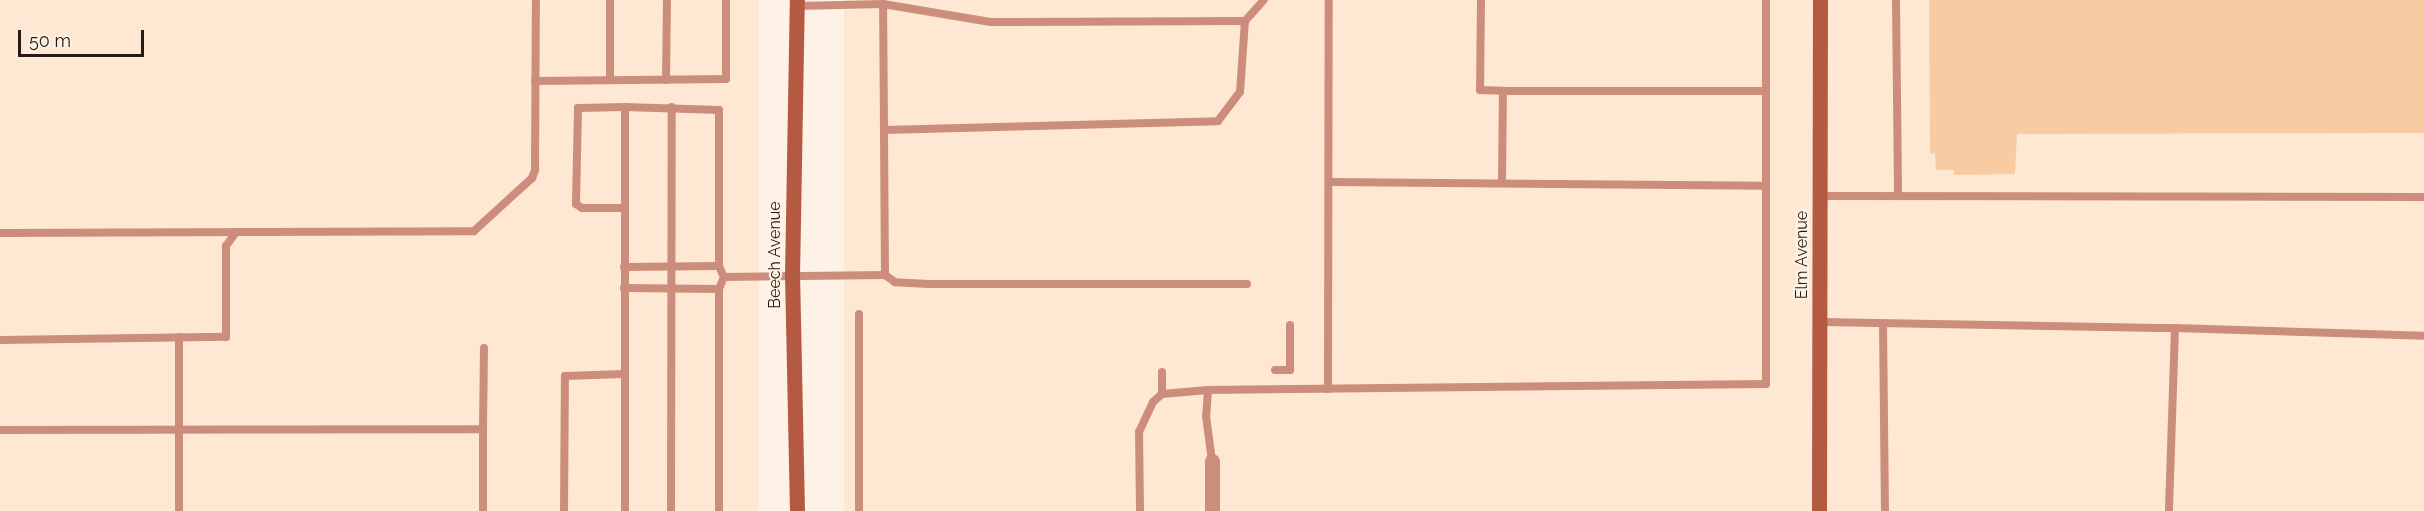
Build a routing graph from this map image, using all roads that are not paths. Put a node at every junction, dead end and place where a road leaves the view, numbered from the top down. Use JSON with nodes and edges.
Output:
{"nodes":[{"id":1,"x":536,"y":0,"type":"edge"},
{"id":2,"x":610,"y":0,"type":"edge"},
{"id":3,"x":666,"y":0,"type":"edge"},
{"id":4,"x":726,"y":0,"type":"edge"},
{"id":5,"x":1264,"y":0,"type":"edge"},
{"id":6,"x":1329,"y":0,"type":"edge"},
{"id":7,"x":1481,"y":0,"type":"edge"},
{"id":8,"x":1766,"y":0,"type":"edge"},
{"id":9,"x":1820,"y":0,"type":"edge"},
{"id":10,"x":1896,"y":0,"type":"edge"},
{"id":11,"x":797,"y":3,"type":"edge"},
{"id":12,"x":884,"y":4,"type":"junction"},
{"id":13,"x":1245,"y":21,"type":"junction"},
{"id":14,"x":609,"y":80,"type":"junction"},
{"id":15,"x":666,"y":80,"type":"junction"},
{"id":16,"x":535,"y":81,"type":"junction"},
{"id":17,"x":1503,"y":91,"type":"junction"},
{"id":18,"x":1766,"y":91,"type":"junction"},
{"id":19,"x":625,"y":107,"type":"junction"},
{"id":20,"x":672,"y":107,"type":"junction"},
{"id":21,"x":884,"y":130,"type":"junction"},
{"id":22,"x":1329,"y":182,"type":"junction"},
{"id":23,"x":1502,"y":183,"type":"junction"},
{"id":24,"x":1766,"y":186,"type":"junction"},
{"id":25,"x":1898,"y":195,"type":"junction"},
{"id":26,"x":1821,"y":196,"type":"junction"},
{"id":27,"x":2424,"y":197,"type":"edge"},
{"id":28,"x":624,"y":208,"type":"junction"},
{"id":29,"x":0,"y":232,"type":"edge"},
{"id":30,"x":236,"y":232,"type":"junction"},
{"id":31,"x":624,"y":267,"type":"junction"},
{"id":32,"x":672,"y":267,"type":"junction"},
{"id":33,"x":719,"y":267,"type":"junction"},
{"id":34,"x":885,"y":275,"type":"junction"},
{"id":35,"x":724,"y":277,"type":"junction"},
{"id":36,"x":792,"y":278,"type":"junction"},
{"id":37,"x":1247,"y":284,"type":"dead end"},
{"id":38,"x":624,"y":288,"type":"junction"},
{"id":39,"x":672,"y":289,"type":"junction"},
{"id":40,"x":719,"y":289,"type":"junction"},
{"id":41,"x":859,"y":314,"type":"dead end"},
{"id":42,"x":1820,"y":322,"type":"junction"},
{"id":43,"x":1883,"y":322,"type":"junction"},
{"id":44,"x":1290,"y":325,"type":"dead end"},
{"id":45,"x":2175,"y":328,"type":"junction"},
{"id":46,"x":2424,"y":336,"type":"edge"},
{"id":47,"x":179,"y":338,"type":"junction"},
{"id":48,"x":0,"y":340,"type":"edge"},
{"id":49,"x":484,"y":348,"type":"dead end"},
{"id":50,"x":1275,"y":370,"type":"dead end"},
{"id":51,"x":1162,"y":372,"type":"dead end"},
{"id":52,"x":624,"y":374,"type":"junction"},
{"id":53,"x":1328,"y":389,"type":"junction"},
{"id":54,"x":1208,"y":390,"type":"junction"},
{"id":55,"x":1162,"y":394,"type":"junction"},
{"id":56,"x":179,"y":429,"type":"junction"},
{"id":57,"x":483,"y":429,"type":"junction"},
{"id":58,"x":0,"y":430,"type":"edge"},
{"id":59,"x":1212,"y":461,"type":"joint"},
{"id":60,"x":179,"y":511,"type":"edge"},
{"id":61,"x":483,"y":511,"type":"edge"},
{"id":62,"x":564,"y":511,"type":"edge"},
{"id":63,"x":625,"y":511,"type":"edge"},
{"id":64,"x":671,"y":511,"type":"edge"},
{"id":65,"x":719,"y":511,"type":"edge"},
{"id":66,"x":797,"y":511,"type":"edge"},
{"id":67,"x":859,"y":511,"type":"edge"},
{"id":68,"x":1140,"y":511,"type":"edge"},
{"id":69,"x":1212,"y":511,"type":"edge"},
{"id":70,"x":1819,"y":511,"type":"edge"},
{"id":71,"x":1885,"y":511,"type":"edge"},
{"id":72,"x":2169,"y":511,"type":"edge"}],
"edges":[{"from":1,"to":16,"type":"lane"},
{"from":2,"to":14,"type":"lane"},
{"from":3,"to":15,"type":"lane"},
{"from":4,"to":15,"type":"lane"},
{"from":5,"to":13,"type":"lane"},
{"from":6,"to":22,"type":"lane"},
{"from":7,"to":17,"type":"lane"},
{"from":8,"to":18,"type":"lane"},
{"from":9,"to":26,"type":"street","name":"Elm Avenue"},
{"from":10,"to":25,"type":"lane"},
{"from":11,"to":12,"type":"lane"},
{"from":11,"to":36,"type":"street","name":"Beech Avenue"},
{"from":12,"to":13,"type":"lane"},
{"from":12,"to":21,"type":"lane"},
{"from":13,"to":21,"type":"lane"},
{"from":14,"to":15,"type":"lane"},
{"from":14,"to":16,"type":"lane"},
{"from":16,"to":30,"type":"lane"},
{"from":17,"to":18,"type":"lane"},
{"from":17,"to":23,"type":"lane"},
{"from":18,"to":24,"type":"lane"},
{"from":19,"to":20,"type":"lane"},
{"from":19,"to":28,"type":"lane"},
{"from":19,"to":28,"type":"lane"},
{"from":20,"to":32,"type":"lane"},
{"from":20,"to":33,"type":"lane"},
{"from":21,"to":34,"type":"lane"},
{"from":22,"to":23,"type":"lane"},
{"from":22,"to":53,"type":"lane"},
{"from":23,"to":24,"type":"lane"},
{"from":24,"to":53,"type":"lane"},
{"from":25,"to":26,"type":"lane"},
{"from":25,"to":27,"type":"lane"},
{"from":26,"to":42,"type":"street","name":"Elm Avenue"},
{"from":28,"to":31,"type":"lane"},
{"from":29,"to":30,"type":"lane"},
{"from":30,"to":47,"type":"lane"},
{"from":31,"to":32,"type":"lane"},
{"from":31,"to":38,"type":"lane"},
{"from":32,"to":33,"type":"lane"},
{"from":32,"to":39,"type":"lane"},
{"from":33,"to":35,"type":"lane"},
{"from":34,"to":36,"type":"lane"},
{"from":34,"to":37,"type":"lane"},
{"from":35,"to":36,"type":"lane"},
{"from":35,"to":40,"type":"lane"},
{"from":36,"to":66,"type":"street","name":"Beech Avenue"},
{"from":38,"to":39,"type":"lane"},
{"from":38,"to":52,"type":"lane"},
{"from":39,"to":40,"type":"lane"},
{"from":39,"to":64,"type":"lane"},
{"from":40,"to":65,"type":"lane"},
{"from":41,"to":67,"type":"lane"},
{"from":42,"to":43,"type":"lane"},
{"from":42,"to":70,"type":"street","name":"Elm Avenue"},
{"from":43,"to":45,"type":"lane"},
{"from":43,"to":71,"type":"lane"},
{"from":44,"to":50,"type":"lane"},
{"from":45,"to":46,"type":"lane"},
{"from":45,"to":72,"type":"lane"},
{"from":47,"to":48,"type":"lane"},
{"from":47,"to":56,"type":"lane"},
{"from":49,"to":57,"type":"lane"},
{"from":51,"to":55,"type":"lane"},
{"from":52,"to":62,"type":"lane"},
{"from":52,"to":63,"type":"lane"},
{"from":53,"to":54,"type":"lane"},
{"from":54,"to":55,"type":"lane"},
{"from":54,"to":59,"type":"lane"},
{"from":55,"to":68,"type":"lane"},
{"from":56,"to":57,"type":"lane"},
{"from":56,"to":58,"type":"lane"},
{"from":56,"to":60,"type":"lane"},
{"from":57,"to":61,"type":"lane"},
{"from":59,"to":69,"type":"street"}]}
